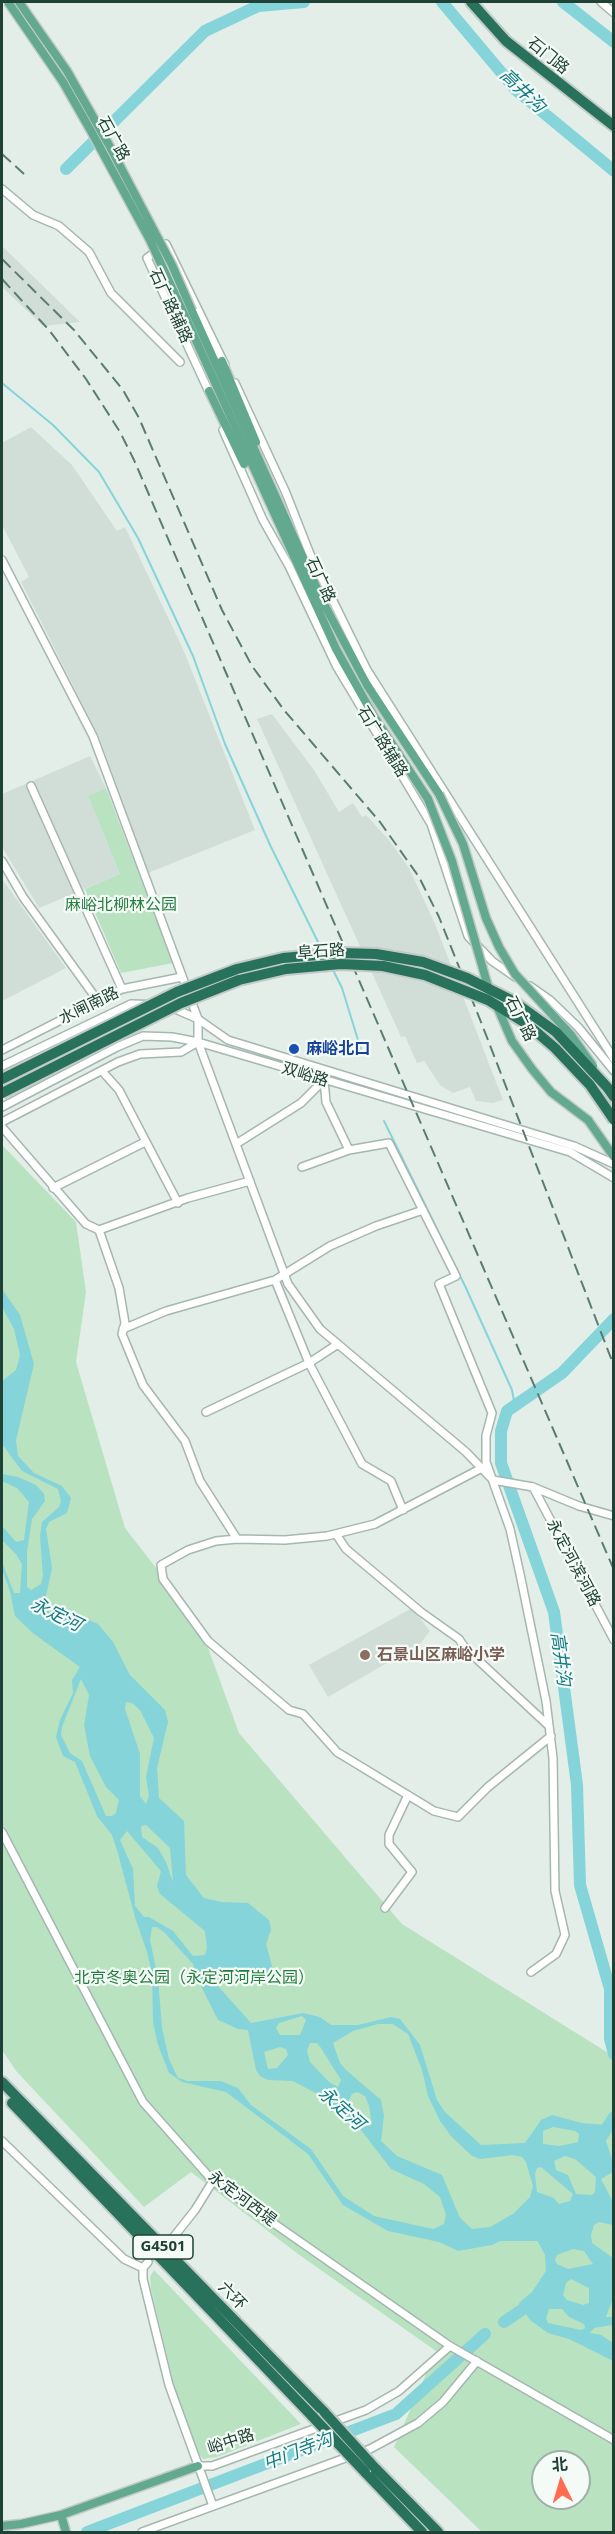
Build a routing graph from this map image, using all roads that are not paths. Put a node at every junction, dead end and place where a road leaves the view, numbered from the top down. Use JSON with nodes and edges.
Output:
{"nodes":[{"id":1,"x":8,"y":2,"type":"edge"},
{"id":2,"x":19,"y":2,"type":"edge"},
{"id":3,"x":471,"y":2,"type":"edge"},
{"id":4,"x":478,"y":2,"type":"edge"},
{"id":5,"x":601,"y":2,"type":"edge"},
{"id":6,"x":614,"y":13,"type":"edge"},
{"id":7,"x":614,"y":118,"type":"edge"},
{"id":8,"x":614,"y":126,"type":"edge"},
{"id":9,"x":2,"y":189,"type":"edge"},
{"id":10,"x":188,"y":312,"type":"junction"},
{"id":11,"x":222,"y":361,"type":"junction"},
{"id":12,"x":180,"y":362,"type":"dead end"},
{"id":13,"x":209,"y":391,"type":"junction"},
{"id":14,"x":270,"y":485,"type":"junction"},
{"id":15,"x":286,"y":542,"type":"junction"},
{"id":16,"x":2,"y":560,"type":"edge"},
{"id":17,"x":31,"y":786,"type":"dead end"},
{"id":18,"x":2,"y":861,"type":"edge"},
{"id":19,"x":182,"y":977,"type":"junction"},
{"id":20,"x":122,"y":989,"type":"junction"},
{"id":21,"x":98,"y":1001,"type":"junction"},
{"id":22,"x":198,"y":1019,"type":"junction"},
{"id":23,"x":589,"y":1019,"type":"junction"},
{"id":24,"x":578,"y":1027,"type":"junction"},
{"id":25,"x":198,"y":1042,"type":"junction"},
{"id":26,"x":2,"y":1050,"type":"edge"},
{"id":27,"x":614,"y":1059,"type":"edge"},
{"id":28,"x":2,"y":1066,"type":"edge"},
{"id":29,"x":102,"y":1071,"type":"junction"},
{"id":30,"x":614,"y":1071,"type":"edge"},
{"id":31,"x":2,"y":1078,"type":"edge"},
{"id":32,"x":324,"y":1080,"type":"junction"},
{"id":33,"x":607,"y":1086,"type":"junction"},
{"id":34,"x":2,"y":1093,"type":"edge"},
{"id":35,"x":614,"y":1097,"type":"edge"},
{"id":36,"x":2,"y":1107,"type":"edge"},
{"id":37,"x":614,"y":1120,"type":"edge"},
{"id":38,"x":2,"y":1122,"type":"edge"},
{"id":39,"x":2,"y":1127,"type":"edge"},
{"id":40,"x":145,"y":1142,"type":"junction"},
{"id":41,"x":236,"y":1144,"type":"junction"},
{"id":42,"x":349,"y":1150,"type":"junction"},
{"id":43,"x":614,"y":1157,"type":"edge"},
{"id":44,"x":614,"y":1164,"type":"edge"},
{"id":45,"x":302,"y":1167,"type":"dead end"},
{"id":46,"x":614,"y":1178,"type":"edge"},
{"id":47,"x":250,"y":1181,"type":"junction"},
{"id":48,"x":53,"y":1188,"type":"junction"},
{"id":49,"x":177,"y":1203,"type":"junction"},
{"id":50,"x":423,"y":1210,"type":"junction"},
{"id":51,"x":99,"y":1230,"type":"junction"},
{"id":52,"x":284,"y":1273,"type":"junction"},
{"id":53,"x":275,"y":1280,"type":"junction"},
{"id":54,"x":123,"y":1329,"type":"junction"},
{"id":55,"x":338,"y":1344,"type":"junction"},
{"id":56,"x":309,"y":1363,"type":"junction"},
{"id":57,"x":206,"y":1412,"type":"dead end"},
{"id":58,"x":482,"y":1468,"type":"junction"},
{"id":59,"x":493,"y":1480,"type":"junction"},
{"id":60,"x":533,"y":1486,"type":"junction"},
{"id":61,"x":403,"y":1510,"type":"junction"},
{"id":62,"x":614,"y":1516,"type":"edge"},
{"id":63,"x":336,"y":1534,"type":"junction"},
{"id":64,"x":237,"y":1539,"type":"junction"},
{"id":65,"x":614,"y":1640,"type":"edge"},
{"id":66,"x":549,"y":1726,"type":"junction"},
{"id":67,"x":551,"y":1736,"type":"junction"},
{"id":68,"x":408,"y":1795,"type":"junction"},
{"id":69,"x":2,"y":1832,"type":"edge"},
{"id":70,"x":385,"y":1908,"type":"dead end"},
{"id":71,"x":531,"y":1972,"type":"dead end"},
{"id":72,"x":3,"y":2085,"type":"edge"},
{"id":73,"x":2,"y":2141,"type":"edge"},
{"id":74,"x":213,"y":2181,"type":"junction"},
{"id":75,"x":172,"y":2239,"type":"tunnel mouth"},
{"id":76,"x":450,"y":2347,"type":"junction"},
{"id":77,"x":477,"y":2361,"type":"junction"},
{"id":78,"x":614,"y":2440,"type":"edge"},
{"id":79,"x":199,"y":2470,"type":"junction"},
{"id":80,"x":370,"y":2470,"type":"junction"},
{"id":81,"x":213,"y":2505,"type":"junction"},
{"id":82,"x":61,"y":2515,"type":"junction"},
{"id":83,"x":2,"y":2526,"type":"edge"},
{"id":84,"x":66,"y":2532,"type":"edge"},
{"id":85,"x":142,"y":2532,"type":"edge"},
{"id":86,"x":422,"y":2532,"type":"edge"},
{"id":87,"x":438,"y":2532,"type":"edge"}],
"edges":[{"from":1,"to":10,"type":"main road","name":"石广路","bridge":true},
{"from":2,"to":10,"type":"main road","name":"石广路","bridge":true},
{"from":3,"to":8,"type":"highway","name":"石门路"},
{"from":4,"to":7,"type":"highway","name":"石门路"},
{"from":5,"to":6,"type":"street"},
{"from":9,"to":12,"type":"street"},
{"from":10,"to":14,"type":"main road","name":"石广路"},
{"from":10,"to":15,"type":"main road","name":"石广路"},
{"from":11,"to":13,"type":"street","name":"石广路辅路"},
{"from":11,"to":14,"type":"main road"},
{"from":11,"to":23,"type":"street","name":"石广路辅路"},
{"from":13,"to":15,"type":"main road"},
{"from":13,"to":24,"type":"street","name":"石广路辅路"},
{"from":14,"to":33,"type":"main road","name":"石广路","bridge":true},
{"from":15,"to":43,"type":"main road","name":"石广路","bridge":true},
{"from":16,"to":19,"type":"street"},
{"from":17,"to":20,"type":"street"},
{"from":18,"to":21,"type":"street"},
{"from":19,"to":20,"type":"street","name":"水闸南路"},
{"from":19,"to":22,"type":"street"},
{"from":20,"to":21,"type":"street","name":"水闸南路"},
{"from":21,"to":26,"type":"street","name":"水闸南路"},
{"from":22,"to":25,"type":"street"},
{"from":22,"to":28,"type":"street","name":"双峪路"},
{"from":22,"to":44,"type":"street","name":"双峪路"},
{"from":23,"to":24,"type":"street"},
{"from":23,"to":27,"type":"street","name":"石广路辅路"},
{"from":24,"to":30,"type":"street","name":"石广路辅路"},
{"from":25,"to":29,"type":"street"},
{"from":25,"to":32,"type":"street","name":"双峪路"},
{"from":25,"to":36,"type":"street","name":"双峪路"},
{"from":25,"to":41,"type":"street"},
{"from":29,"to":38,"type":"street"},
{"from":29,"to":40,"type":"street"},
{"from":31,"to":33,"type":"highway","name":"阜石路","bridge":true},
{"from":32,"to":41,"type":"street"},
{"from":32,"to":42,"type":"street"},
{"from":32,"to":46,"type":"street","name":"双峪路"},
{"from":33,"to":35,"type":"highway","name":"阜石路"},
{"from":34,"to":37,"type":"highway","name":"阜石路","bridge":true},
{"from":39,"to":48,"type":"street"},
{"from":40,"to":48,"type":"street"},
{"from":40,"to":49,"type":"street"},
{"from":41,"to":47,"type":"street"},
{"from":42,"to":45,"type":"street"},
{"from":42,"to":50,"type":"street"},
{"from":47,"to":49,"type":"street"},
{"from":47,"to":52,"type":"street"},
{"from":48,"to":51,"type":"street"},
{"from":49,"to":51,"type":"street"},
{"from":50,"to":52,"type":"street"},
{"from":50,"to":59,"type":"street"},
{"from":51,"to":54,"type":"street"},
{"from":52,"to":53,"type":"street"},
{"from":52,"to":55,"type":"street"},
{"from":53,"to":54,"type":"street"},
{"from":53,"to":56,"type":"street"},
{"from":54,"to":64,"type":"street"},
{"from":55,"to":56,"type":"street"},
{"from":55,"to":58,"type":"street"},
{"from":56,"to":57,"type":"street"},
{"from":56,"to":61,"type":"street"},
{"from":58,"to":59,"type":"street"},
{"from":58,"to":61,"type":"street"},
{"from":59,"to":60,"type":"street"},
{"from":59,"to":66,"type":"street"},
{"from":60,"to":62,"type":"street"},
{"from":60,"to":65,"type":"street","name":"永定河滨河路"},
{"from":61,"to":63,"type":"street"},
{"from":63,"to":64,"type":"street"},
{"from":63,"to":66,"type":"street"},
{"from":64,"to":68,"type":"street"},
{"from":66,"to":67,"type":"street"},
{"from":67,"to":68,"type":"street"},
{"from":67,"to":71,"type":"street"},
{"from":68,"to":70,"type":"street"},
{"from":69,"to":74,"type":"street","name":"永定河西堤"},
{"from":72,"to":80,"type":"highway","name":"六环","number":"G4501","bridge":true},
{"from":72,"to":80,"type":"highway","name":"六环","number":"G4501","bridge":true},
{"from":73,"to":79,"type":"street"},
{"from":74,"to":75,"type":"street"},
{"from":74,"to":76,"type":"street","name":"永定河西堤"},
{"from":76,"to":77,"type":"street","name":"永定河西堤"},
{"from":76,"to":79,"type":"street","name":"峪中路"},
{"from":77,"to":78,"type":"street","name":"永定河西堤"},
{"from":77,"to":81,"type":"street"},
{"from":79,"to":81,"type":"street"},
{"from":79,"to":82,"type":"main road","name":"峪中路"},
{"from":80,"to":86,"type":"highway","name":"六环","number":"G4501"},
{"from":80,"to":87,"type":"highway","name":"六环","number":"G4501"},
{"from":81,"to":85,"type":"street"},
{"from":82,"to":83,"type":"main road","name":"峪中路"},
{"from":82,"to":84,"type":"main road"}]}
